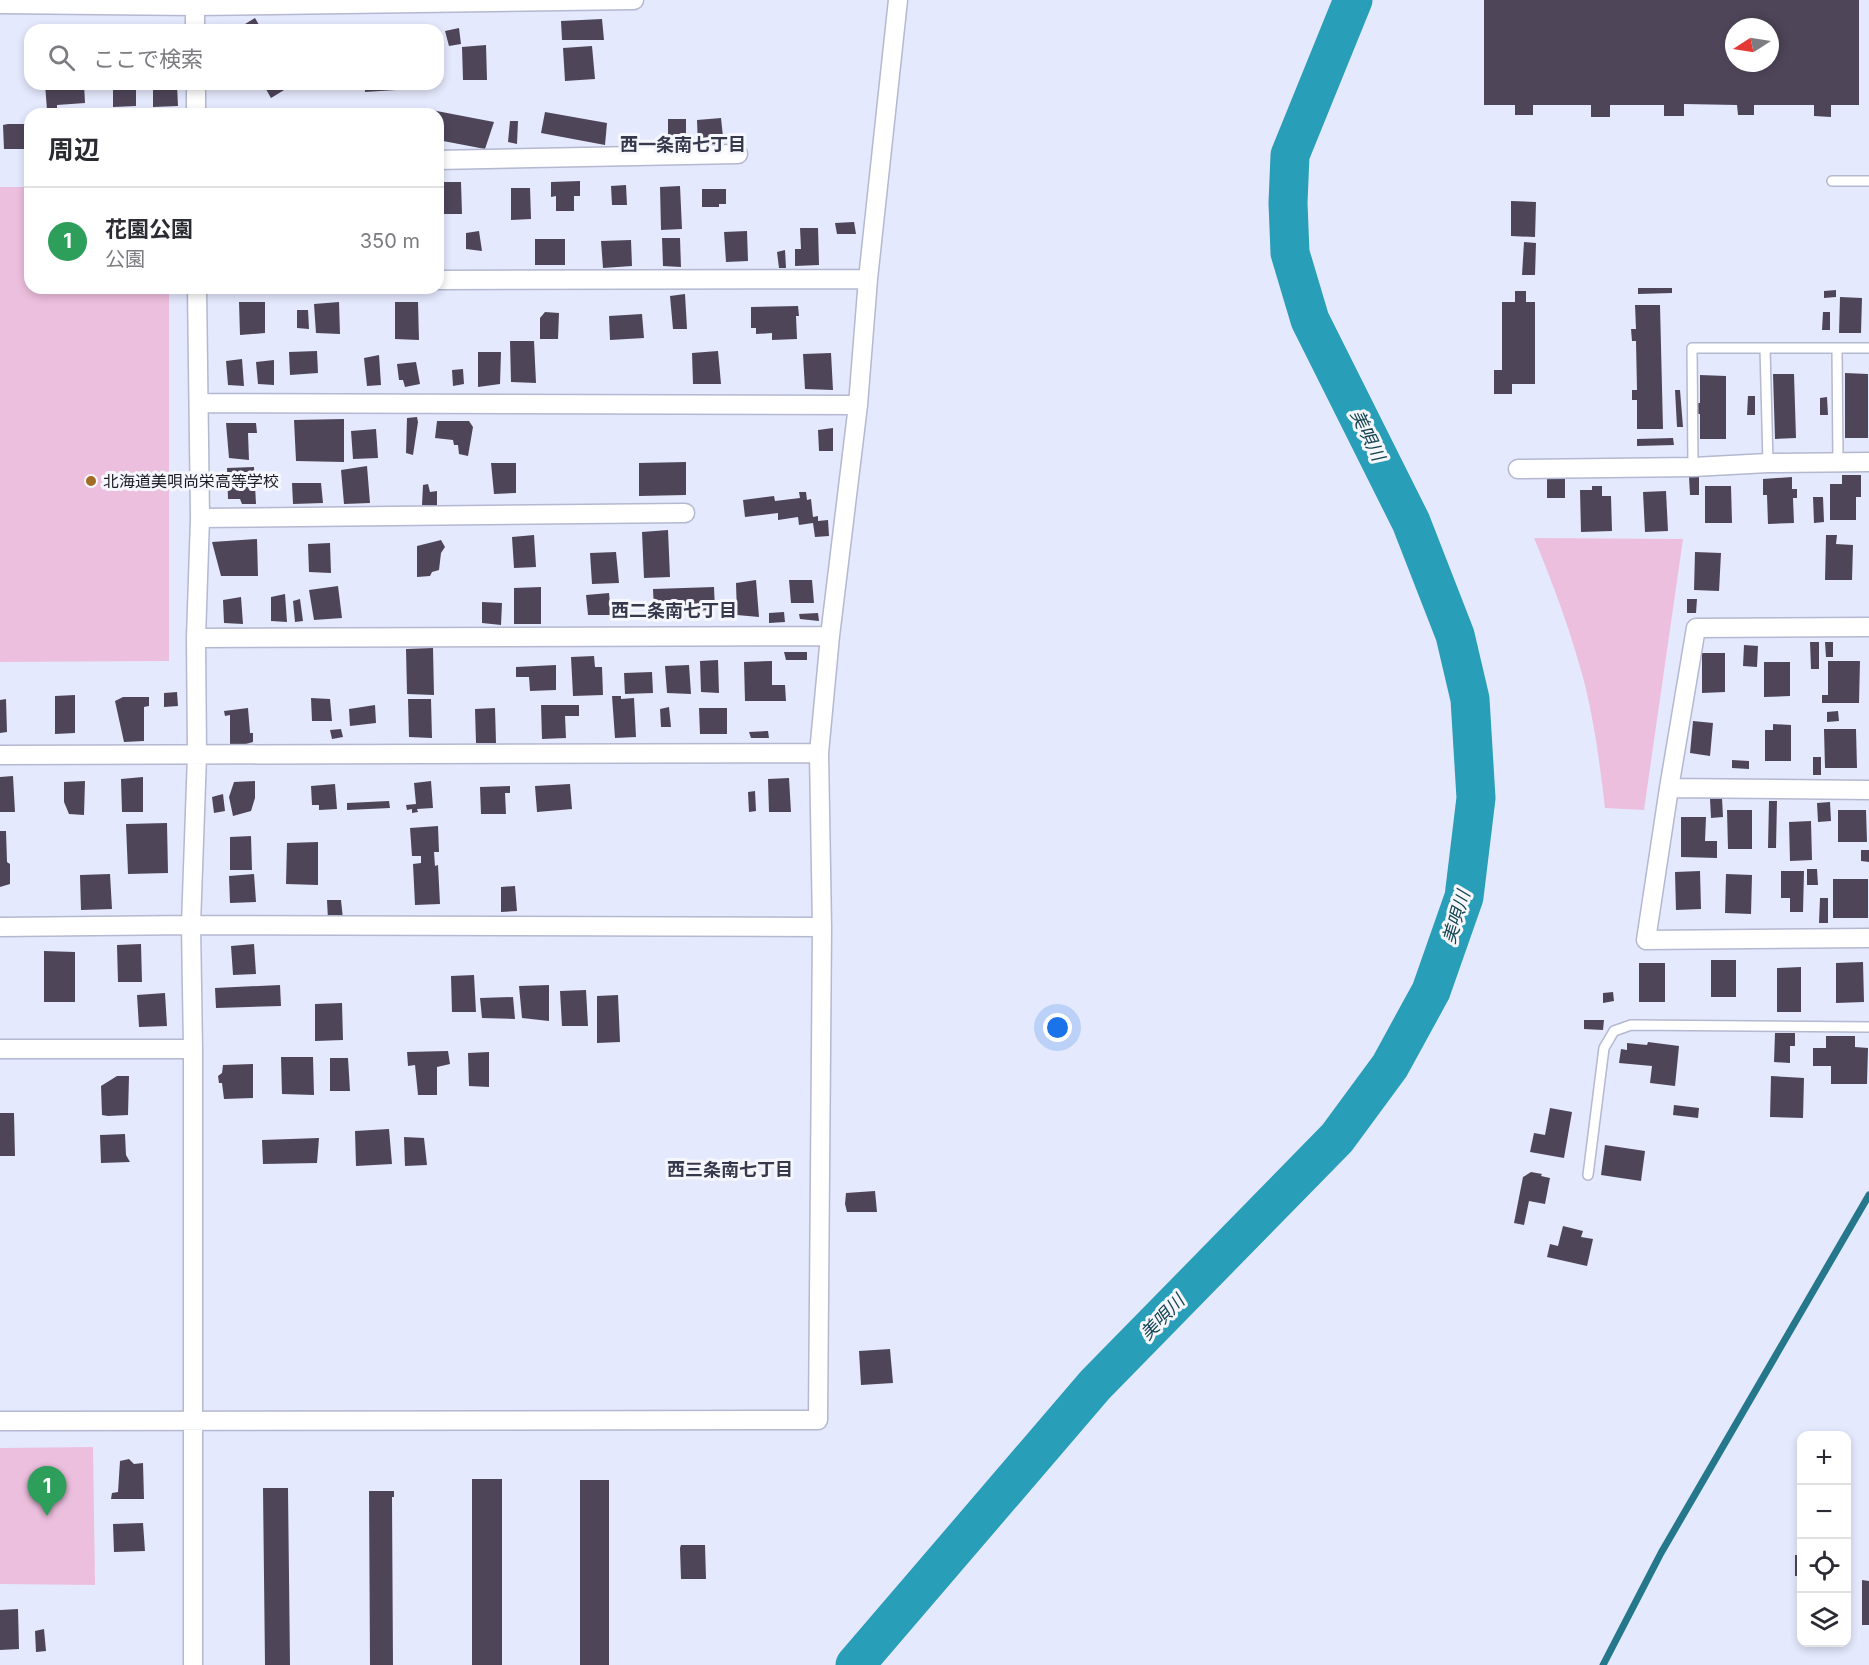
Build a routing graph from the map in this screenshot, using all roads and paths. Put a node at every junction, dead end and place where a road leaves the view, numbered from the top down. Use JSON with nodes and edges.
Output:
{"nodes":[{"id":1,"x":634,"y":0,"type":"edge"},
{"id":2,"x":898,"y":0,"type":"edge"},
{"id":3,"x":195,"y":3,"type":"edge"},
{"id":4,"x":0,"y":4,"type":"edge"},
{"id":5,"x":195,"y":24,"type":"edge"},
{"id":6,"x":196,"y":90,"type":"edge"},
{"id":7,"x":196,"y":108,"type":"edge"},
{"id":8,"x":738,"y":154,"type":"dead end"},
{"id":9,"x":444,"y":160,"type":"edge"},
{"id":10,"x":1832,"y":181,"type":"dead end"},
{"id":11,"x":1869,"y":181,"type":"edge"},
{"id":12,"x":868,"y":279,"type":"junction"},
{"id":13,"x":444,"y":280,"type":"edge"},
{"id":14,"x":196,"y":294,"type":"edge"},
{"id":15,"x":1765,"y":348,"type":"junction"},
{"id":16,"x":1837,"y":348,"type":"junction"},
{"id":17,"x":1869,"y":348,"type":"edge"},
{"id":18,"x":199,"y":403,"type":"junction"},
{"id":19,"x":858,"y":405,"type":"junction"},
{"id":20,"x":1838,"y":462,"type":"junction"},
{"id":21,"x":1869,"y":462,"type":"edge"},
{"id":22,"x":1768,"y":463,"type":"junction"},
{"id":23,"x":1693,"y":467,"type":"junction"},
{"id":24,"x":1518,"y":469,"type":"dead end"},
{"id":25,"x":685,"y":513,"type":"dead end"},
{"id":26,"x":200,"y":518,"type":"junction"},
{"id":27,"x":1869,"y":627,"type":"edge"},
{"id":28,"x":830,"y":636,"type":"junction"},
{"id":29,"x":196,"y":638,"type":"junction"},
{"id":30,"x":819,"y":753,"type":"junction"},
{"id":31,"x":0,"y":755,"type":"edge"},
{"id":32,"x":197,"y":755,"type":"junction"},
{"id":33,"x":1669,"y":788,"type":"junction"},
{"id":34,"x":1869,"y":789,"type":"edge"},
{"id":35,"x":191,"y":925,"type":"junction"},
{"id":36,"x":0,"y":927,"type":"edge"},
{"id":37,"x":822,"y":927,"type":"junction"},
{"id":38,"x":1869,"y":938,"type":"edge"},
{"id":39,"x":1869,"y":1027,"type":"edge"},
{"id":40,"x":0,"y":1048,"type":"edge"},
{"id":41,"x":193,"y":1048,"type":"junction"},
{"id":42,"x":1588,"y":1174,"type":"dead end"},
{"id":43,"x":0,"y":1421,"type":"edge"},
{"id":44,"x":192,"y":1422,"type":"junction"},
{"id":45,"x":193,"y":1665,"type":"edge"}],
"edges":[{"from":1,"to":3,"type":"street"},
{"from":2,"to":12,"type":"street"},
{"from":3,"to":4,"type":"street"},
{"from":3,"to":5,"type":"street"},
{"from":6,"to":7,"type":"street"},
{"from":8,"to":9,"type":"street"},
{"from":10,"to":11,"type":"lane"},
{"from":12,"to":13,"type":"street"},
{"from":12,"to":19,"type":"street"},
{"from":14,"to":18,"type":"street"},
{"from":15,"to":16,"type":"lane"},
{"from":15,"to":22,"type":"lane"},
{"from":15,"to":23,"type":"lane"},
{"from":16,"to":17,"type":"lane"},
{"from":16,"to":20,"type":"lane"},
{"from":18,"to":19,"type":"street"},
{"from":18,"to":26,"type":"street"},
{"from":19,"to":28,"type":"street"},
{"from":20,"to":21,"type":"street"},
{"from":20,"to":22,"type":"street"},
{"from":22,"to":23,"type":"street"},
{"from":23,"to":24,"type":"street"},
{"from":25,"to":26,"type":"street"},
{"from":26,"to":29,"type":"street"},
{"from":27,"to":33,"type":"street"},
{"from":28,"to":29,"type":"street"},
{"from":28,"to":30,"type":"street"},
{"from":29,"to":32,"type":"street"},
{"from":30,"to":32,"type":"street"},
{"from":30,"to":37,"type":"street"},
{"from":31,"to":32,"type":"street"},
{"from":32,"to":35,"type":"street"},
{"from":33,"to":34,"type":"street"},
{"from":33,"to":38,"type":"street"},
{"from":35,"to":36,"type":"street"},
{"from":35,"to":37,"type":"street"},
{"from":35,"to":41,"type":"street"},
{"from":37,"to":44,"type":"street"},
{"from":39,"to":42,"type":"lane"},
{"from":40,"to":41,"type":"street"},
{"from":41,"to":44,"type":"street"},
{"from":43,"to":44,"type":"street"},
{"from":44,"to":45,"type":"street"}]}
